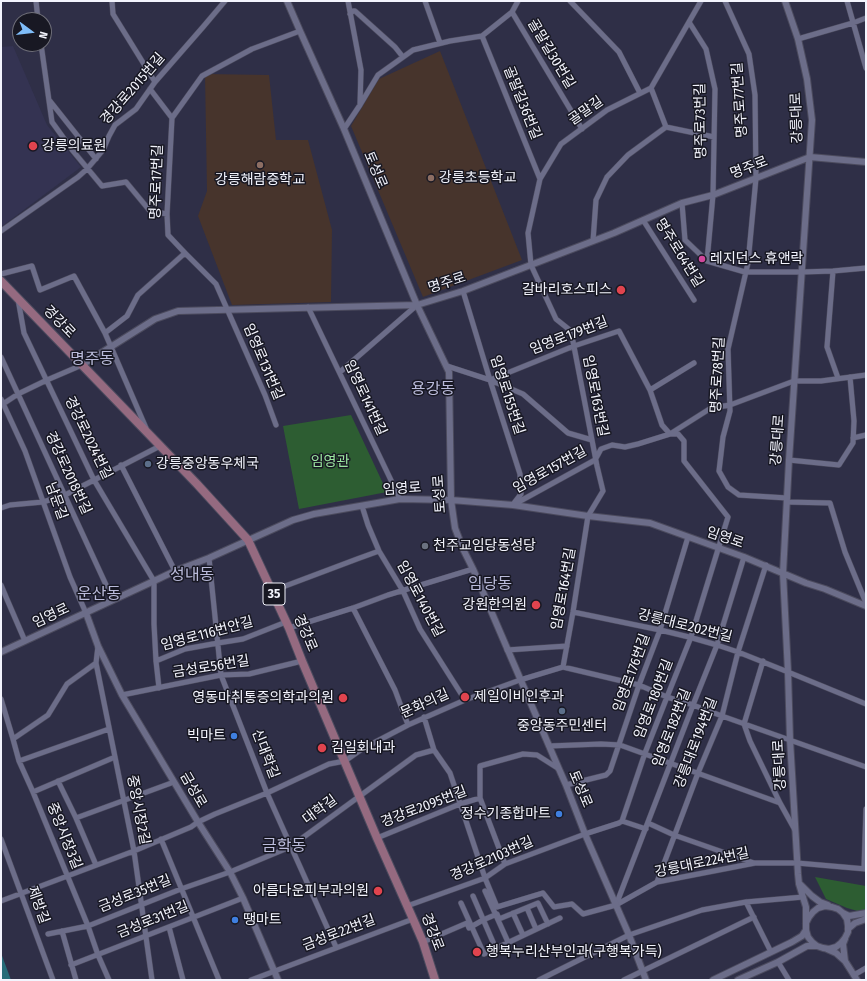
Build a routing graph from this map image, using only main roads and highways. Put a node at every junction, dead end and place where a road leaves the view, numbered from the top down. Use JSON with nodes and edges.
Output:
{"nodes":[{"id":1,"x":1,"y":281,"type":"edge"},
{"id":2,"x":435,"y":980,"type":"edge"}],
"edges":[{"from":1,"to":2,"type":"main road","name":"경강로","number":"35"}]}
